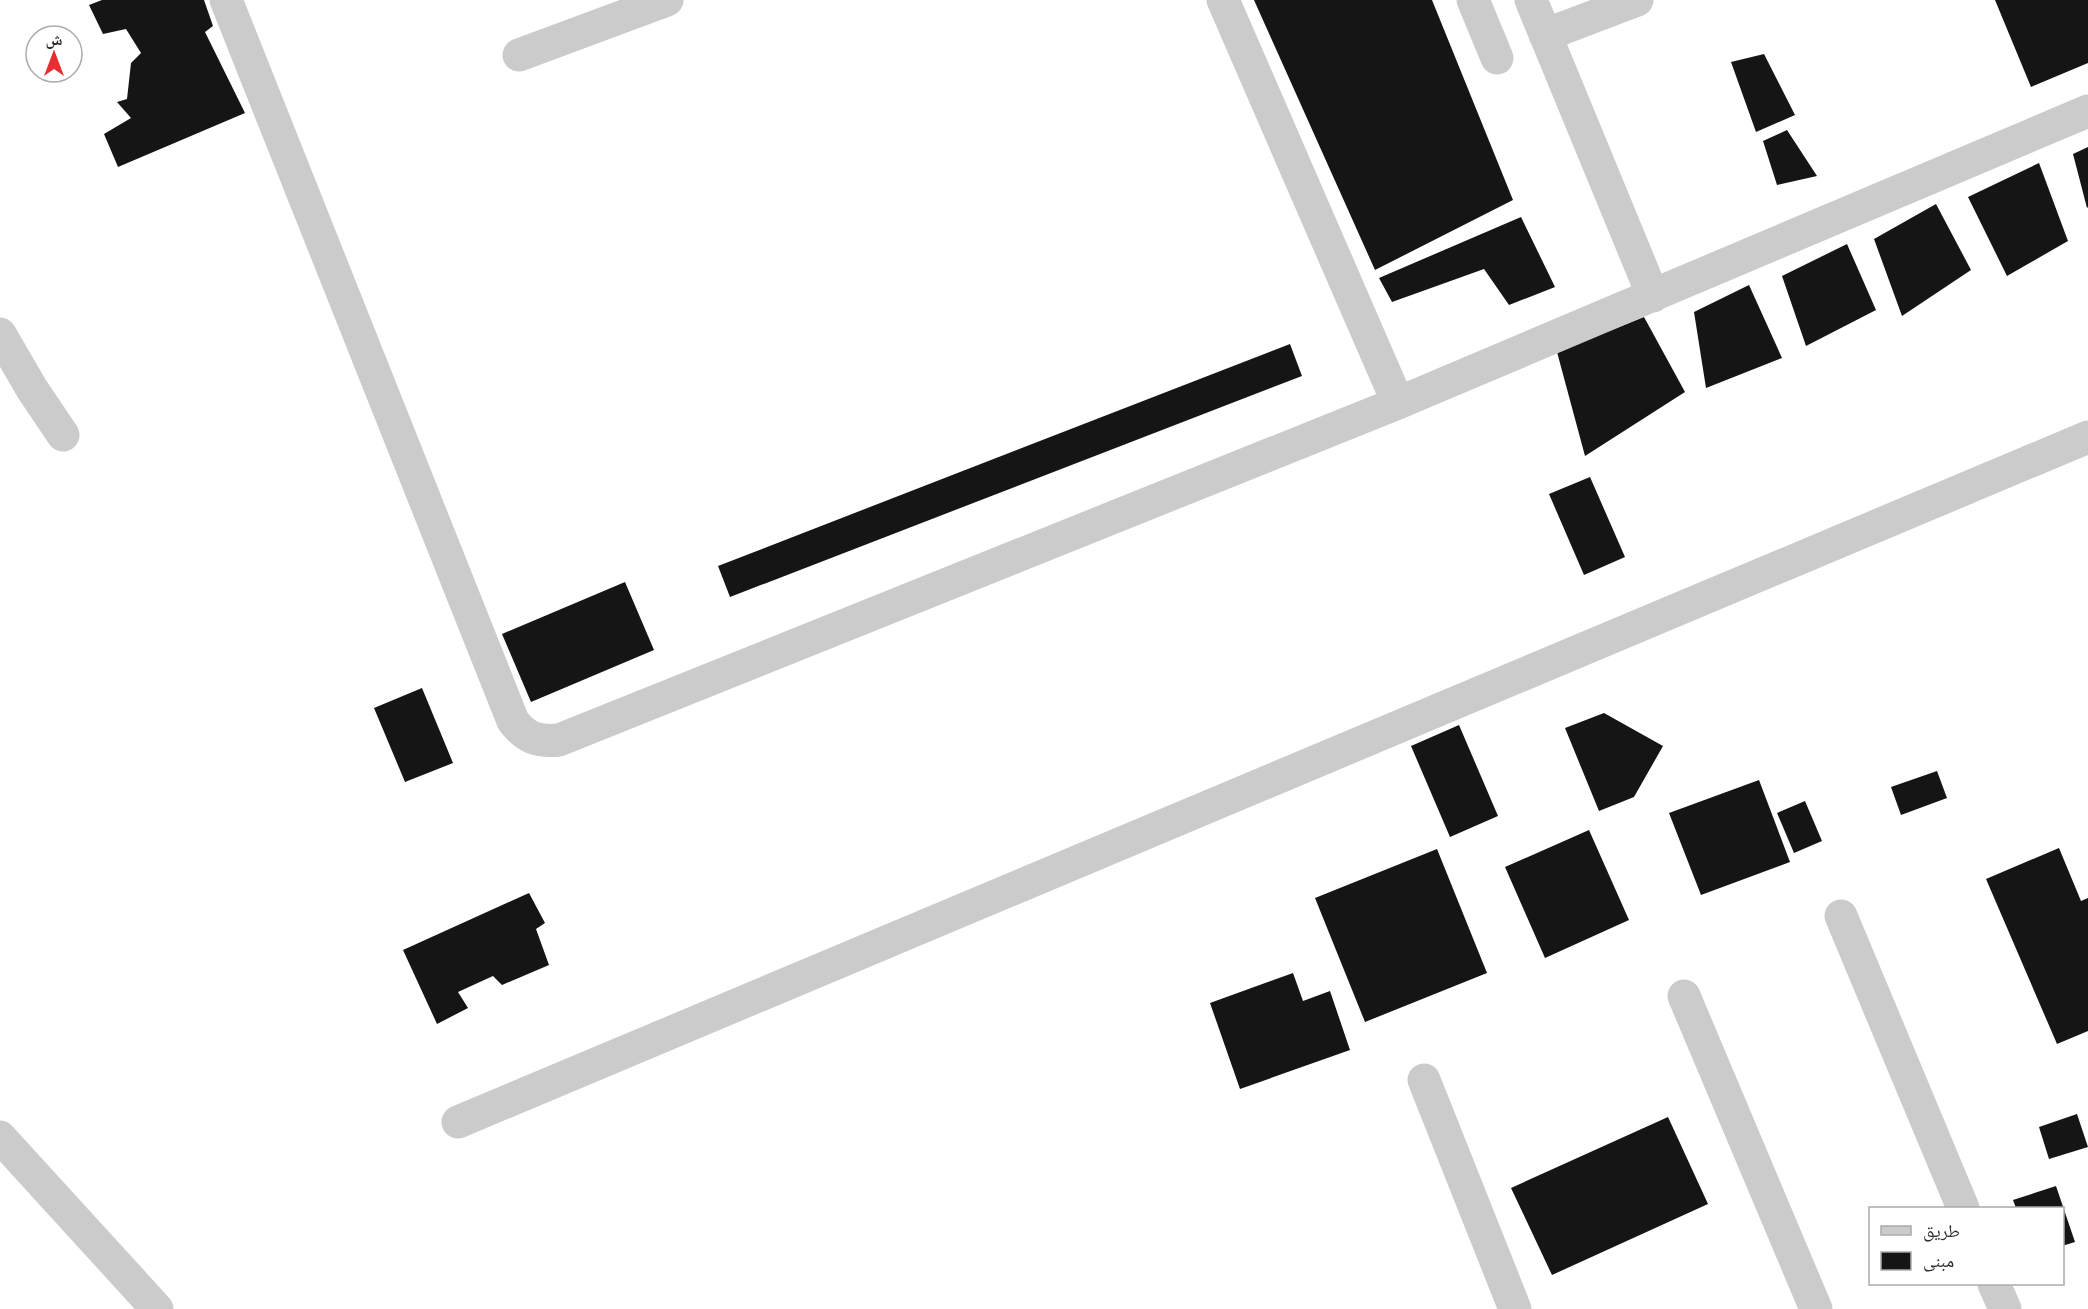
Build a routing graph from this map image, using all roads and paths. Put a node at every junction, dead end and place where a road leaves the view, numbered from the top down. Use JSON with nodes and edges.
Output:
{"nodes":[{"id":1,"x":225,"y":0,"type":"edge"},
{"id":2,"x":667,"y":0,"type":"edge"},
{"id":3,"x":1223,"y":0,"type":"edge"},
{"id":4,"x":1473,"y":0,"type":"edge"},
{"id":5,"x":1531,"y":0,"type":"edge"},
{"id":6,"x":1637,"y":0,"type":"edge"},
{"id":7,"x":1545,"y":35,"type":"junction"},
{"id":8,"x":519,"y":55,"type":"dead end"},
{"id":9,"x":1497,"y":58,"type":"dead end"},
{"id":10,"x":2088,"y":111,"type":"edge"},
{"id":11,"x":1653,"y":296,"type":"junction"},
{"id":12,"x":0,"y":334,"type":"edge"},
{"id":13,"x":1398,"y":403,"type":"junction"},
{"id":14,"x":63,"y":435,"type":"dead end"},
{"id":15,"x":2088,"y":437,"type":"edge"},
{"id":16,"x":1841,"y":916,"type":"dead end"},
{"id":17,"x":1684,"y":996,"type":"dead end"},
{"id":18,"x":1424,"y":1080,"type":"dead end"},
{"id":19,"x":458,"y":1122,"type":"dead end"},
{"id":20,"x":0,"y":1137,"type":"edge"},
{"id":21,"x":1962,"y":1207,"type":"edge"},
{"id":22,"x":1994,"y":1285,"type":"edge"},
{"id":23,"x":157,"y":1309,"type":"edge"},
{"id":24,"x":1515,"y":1309,"type":"edge"},
{"id":25,"x":1816,"y":1309,"type":"edge"},
{"id":26,"x":2005,"y":1309,"type":"edge"}],
"edges":[{"from":1,"to":13,"type":"street"},
{"from":2,"to":8,"type":"street"},
{"from":3,"to":13,"type":"street"},
{"from":4,"to":9,"type":"street"},
{"from":5,"to":7,"type":"street"},
{"from":6,"to":7,"type":"street"},
{"from":7,"to":11,"type":"street"},
{"from":10,"to":11,"type":"street"},
{"from":11,"to":13,"type":"street"},
{"from":12,"to":14,"type":"street"},
{"from":15,"to":19,"type":"street"},
{"from":16,"to":21,"type":"street"},
{"from":17,"to":25,"type":"street"},
{"from":18,"to":24,"type":"street"},
{"from":20,"to":23,"type":"street"},
{"from":22,"to":26,"type":"street"}]}
